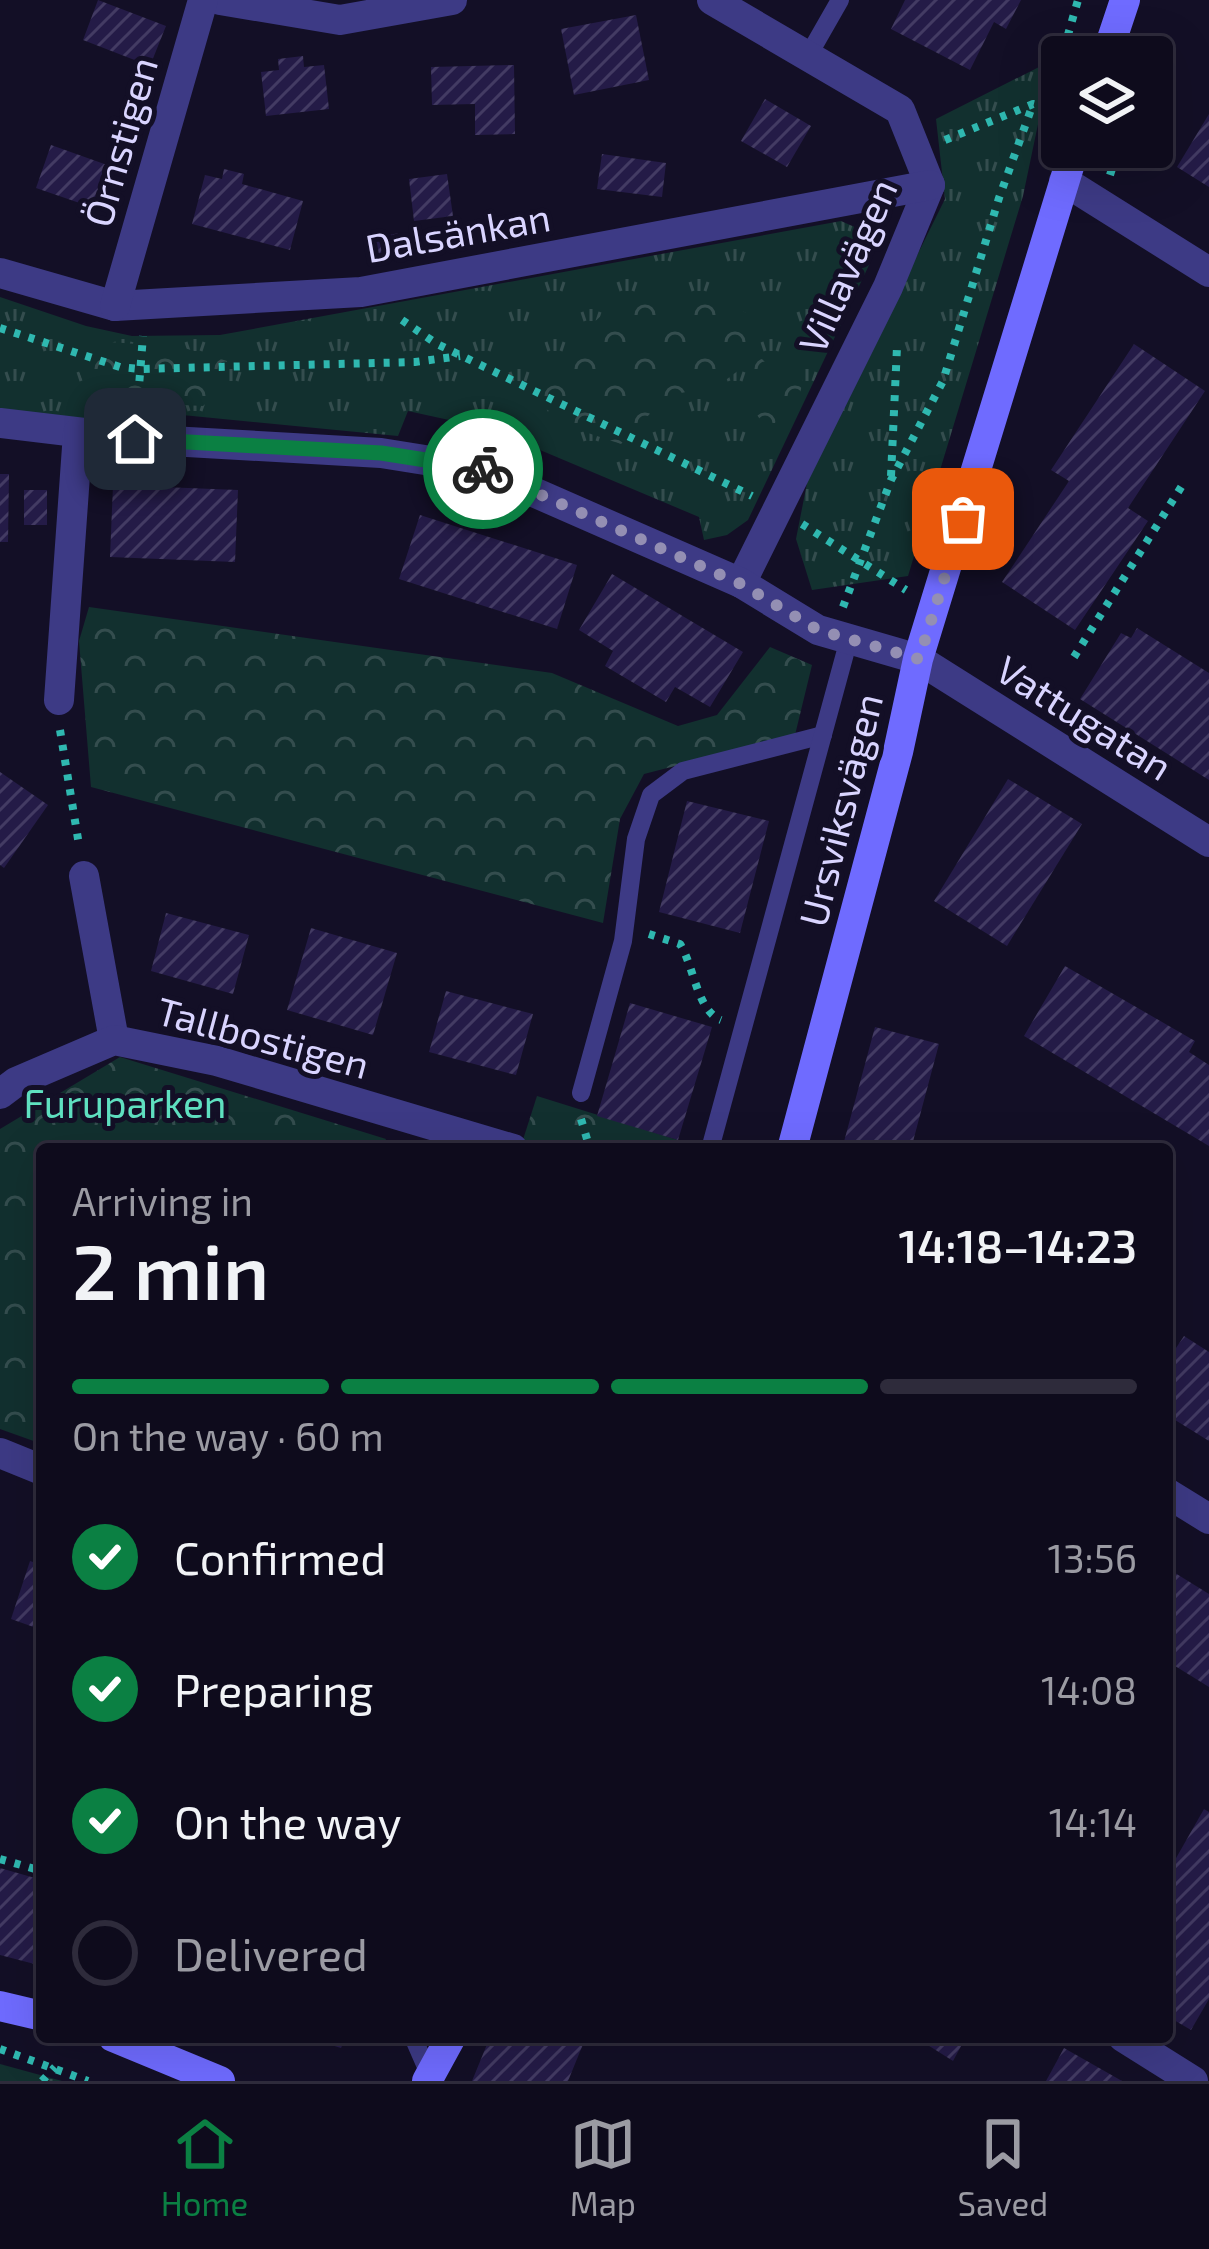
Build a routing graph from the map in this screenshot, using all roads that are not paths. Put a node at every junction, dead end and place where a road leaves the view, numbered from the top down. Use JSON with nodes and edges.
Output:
{"nodes":[{"id":1,"x":202,"y":0,"type":"edge"},
{"id":2,"x":220,"y":0,"type":"edge"},
{"id":3,"x":452,"y":0,"type":"edge"},
{"id":4,"x":712,"y":0,"type":"edge"},
{"id":5,"x":840,"y":0,"type":"edge"},
{"id":6,"x":1125,"y":0,"type":"edge"},
{"id":7,"x":1113,"y":36,"type":"edge"},
{"id":8,"x":808,"y":56,"type":"junction"},
{"id":9,"x":1069,"y":168,"type":"edge"},
{"id":10,"x":1064,"y":182,"type":"junction"},
{"id":11,"x":930,"y":185,"type":"junction"},
{"id":12,"x":1209,"y":272,"type":"edge"},
{"id":13,"x":0,"y":273,"type":"edge"},
{"id":14,"x":130,"y":305,"type":"junction"},
{"id":15,"x":0,"y":423,"type":"edge"},
{"id":16,"x":78,"y":433,"type":"junction"},
{"id":17,"x":741,"y":584,"type":"junction"},
{"id":18,"x":841,"y":636,"type":"junction"},
{"id":19,"x":919,"y":659,"type":"junction"},
{"id":20,"x":59,"y":700,"type":"road end"},
{"id":21,"x":823,"y":735,"type":"junction"},
{"id":22,"x":1209,"y":842,"type":"edge"},
{"id":23,"x":85,"y":877,"type":"dead end"},
{"id":24,"x":114,"y":1040,"type":"junction"},
{"id":25,"x":581,"y":1093,"type":"dead end"},
{"id":26,"x":0,"y":1094,"type":"edge"},
{"id":27,"x":493,"y":1143,"type":"edge"},
{"id":28,"x":712,"y":1143,"type":"edge"},
{"id":29,"x":794,"y":1143,"type":"edge"},
{"id":30,"x":0,"y":1454,"type":"edge"},
{"id":31,"x":36,"y":1468,"type":"edge"},
{"id":32,"x":1173,"y":1497,"type":"edge"},
{"id":33,"x":1209,"y":1519,"type":"edge"},
{"id":34,"x":0,"y":2006,"type":"edge"},
{"id":35,"x":36,"y":2015,"type":"edge"},
{"id":36,"x":127,"y":2043,"type":"edge"},
{"id":37,"x":415,"y":2043,"type":"edge"},
{"id":38,"x":449,"y":2043,"type":"edge"},
{"id":39,"x":1133,"y":2043,"type":"edge"},
{"id":40,"x":429,"y":2078,"type":"edge"},
{"id":41,"x":220,"y":2081,"type":"edge"},
{"id":42,"x":1193,"y":2081,"type":"edge"}],
"edges":[{"from":1,"to":14,"type":"street","name":"Örnstigen"},
{"from":2,"to":3,"type":"street"},
{"from":4,"to":8,"type":"street","name":"Villavägen"},
{"from":5,"to":8,"type":"lane"},
{"from":6,"to":7,"type":"street"},
{"from":8,"to":11,"type":"street","name":"Villavägen"},
{"from":9,"to":10,"type":"street","name":"Ursviksvägen"},
{"from":10,"to":12,"type":"street"},
{"from":10,"to":19,"type":"street","name":"Ursviksvägen"},
{"from":11,"to":14,"type":"street","name":"Dalsänkan"},
{"from":11,"to":17,"type":"street","name":"Villavägen"},
{"from":13,"to":14,"type":"street","name":"Dalsänkan"},
{"from":15,"to":16,"type":"street","name":"Vattugatan"},
{"from":16,"to":17,"type":"street","name":"Vattugatan"},
{"from":16,"to":20,"type":"street"},
{"from":17,"to":18,"type":"street","name":"Vattugatan"},
{"from":18,"to":19,"type":"street","name":"Vattugatan"},
{"from":18,"to":21,"type":"lane"},
{"from":19,"to":22,"type":"street","name":"Vattugatan"},
{"from":19,"to":29,"type":"street","name":"Ursviksvägen"},
{"from":21,"to":25,"type":"lane"},
{"from":21,"to":28,"type":"lane"},
{"from":23,"to":24,"type":"street"},
{"from":24,"to":26,"type":"street","name":"Tallbostigen"},
{"from":24,"to":27,"type":"street","name":"Tallbostigen"},
{"from":30,"to":31,"type":"street"},
{"from":32,"to":33,"type":"street"},
{"from":34,"to":35,"type":"street"},
{"from":36,"to":41,"type":"street"},
{"from":37,"to":40,"type":"lane"},
{"from":38,"to":40,"type":"street"},
{"from":39,"to":42,"type":"street"}]}
